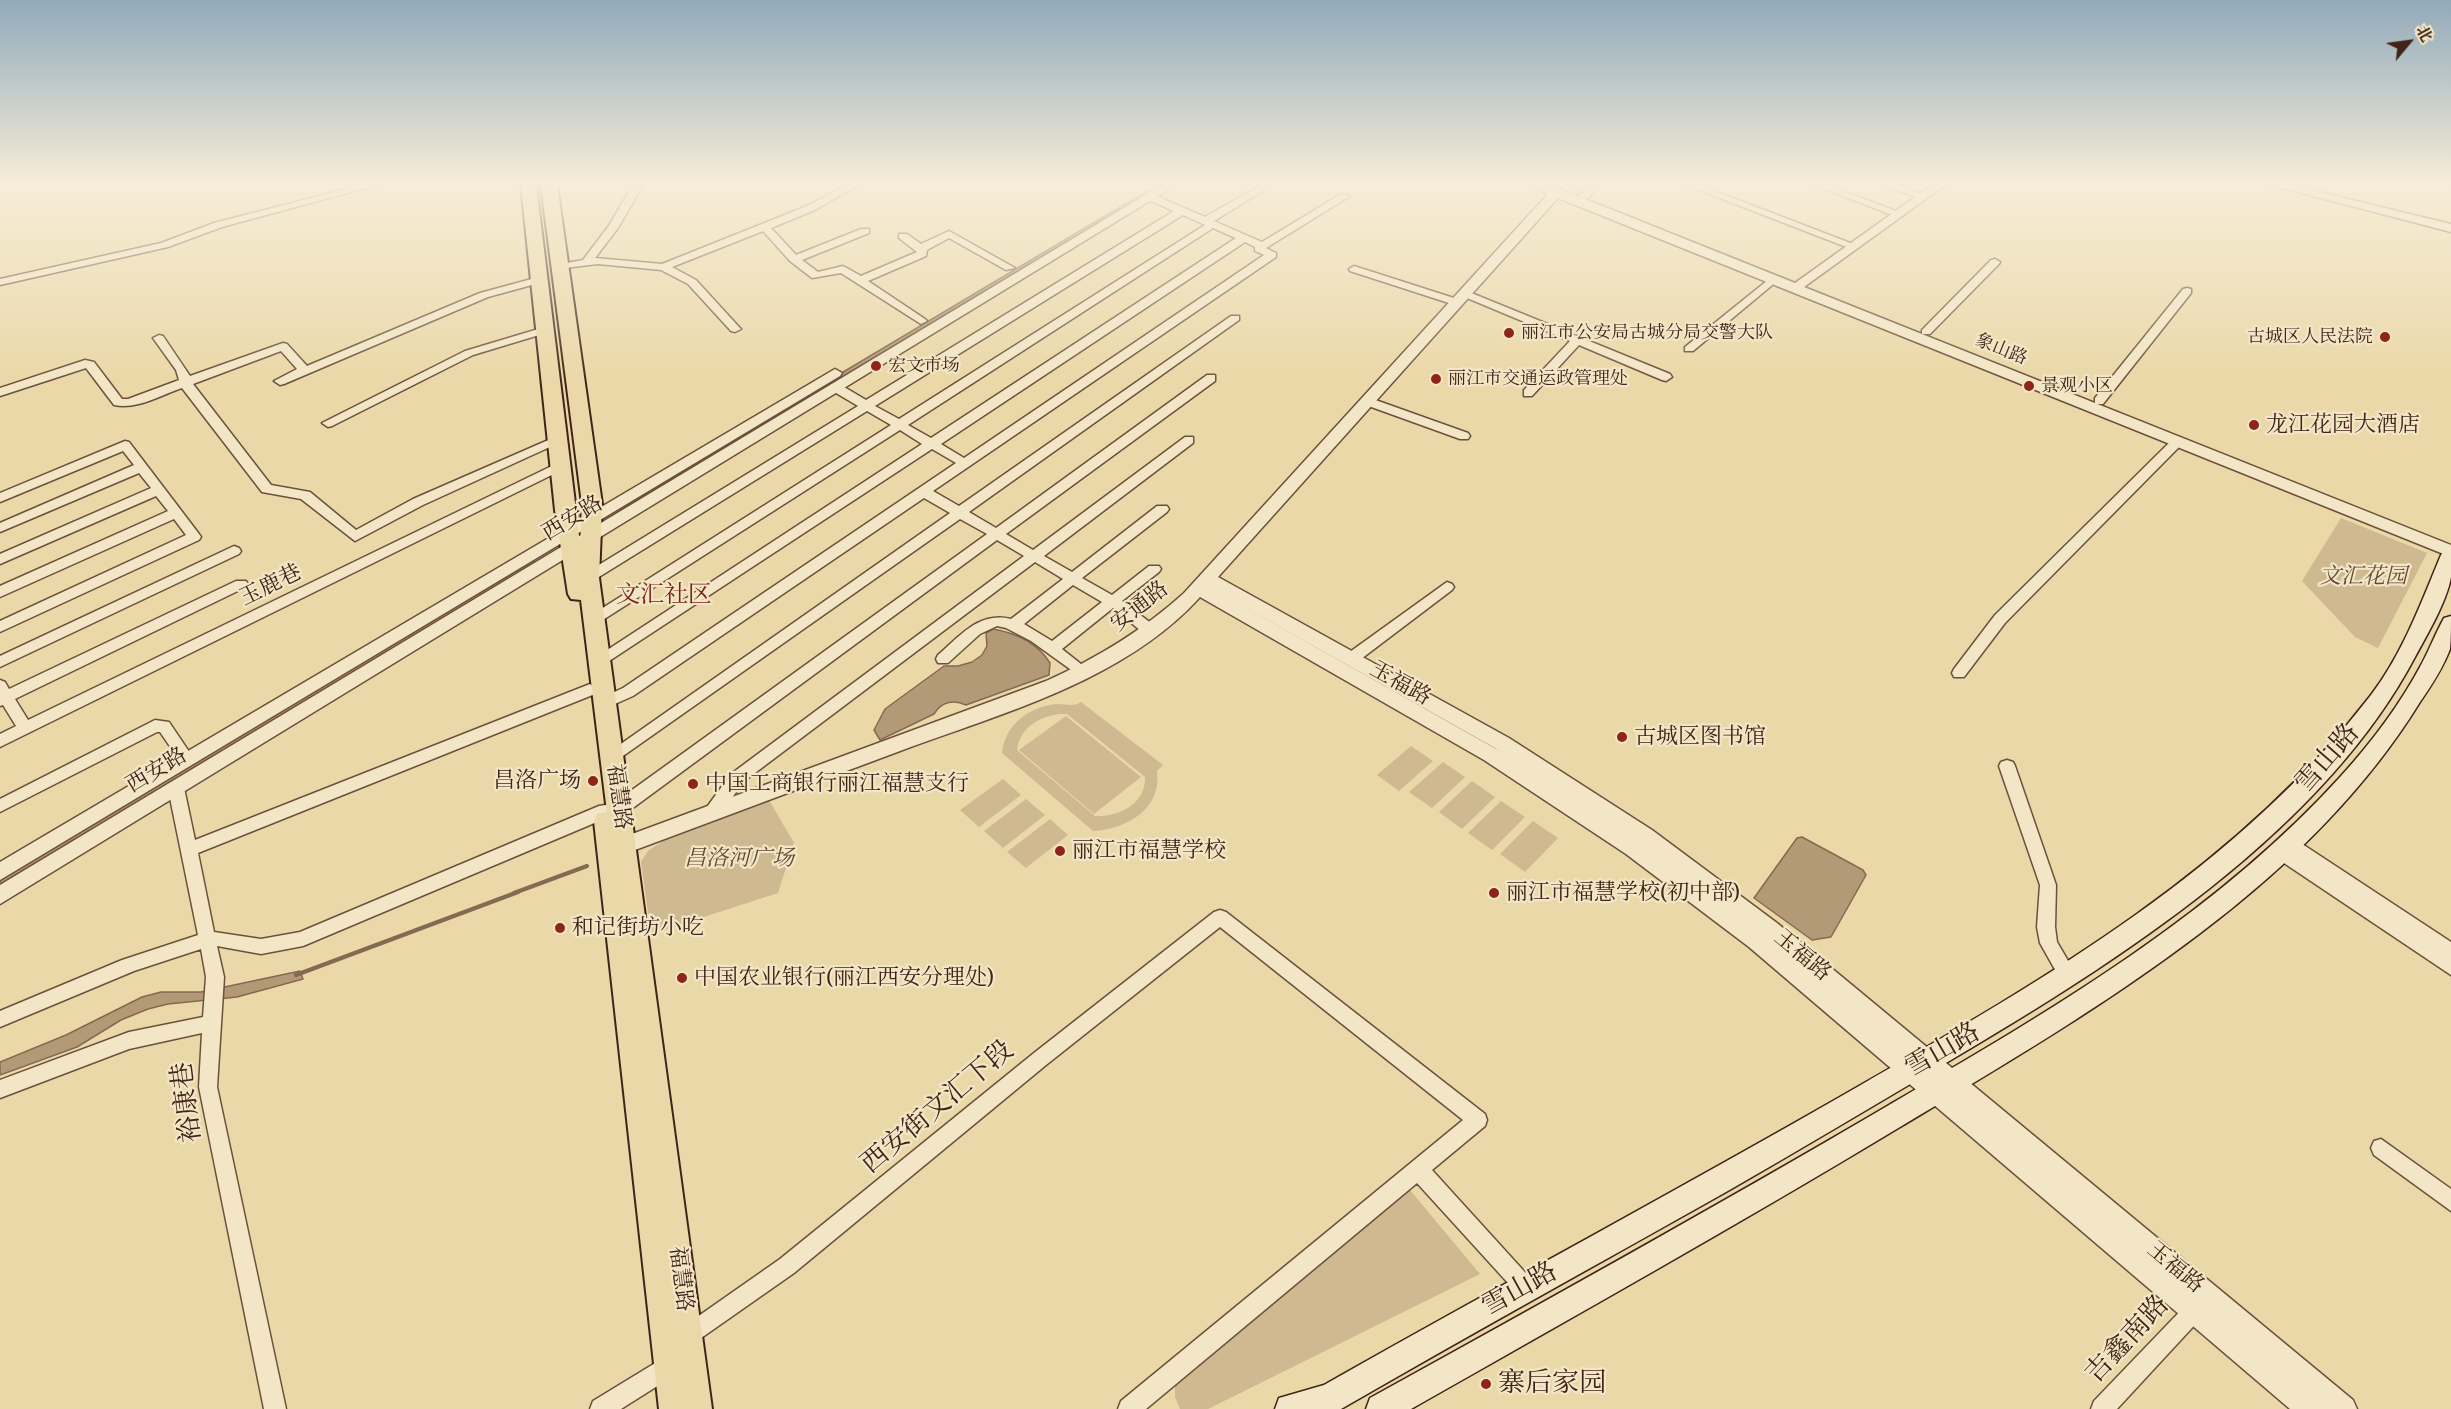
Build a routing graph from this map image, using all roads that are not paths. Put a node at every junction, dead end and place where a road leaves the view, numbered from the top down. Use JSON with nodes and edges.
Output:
{"nodes":[{"id":1,"x":138,"y":251,"type":"edge"},
{"id":2,"x":536,"y":251,"type":"edge"},
{"id":3,"x":558,"y":251,"type":"edge"},
{"id":4,"x":595,"y":251,"type":"edge"},
{"id":5,"x":703,"y":251,"type":"edge"},
{"id":6,"x":787,"y":251,"type":"edge"},
{"id":7,"x":815,"y":251,"type":"edge"},
{"id":8,"x":921,"y":251,"type":"edge"},
{"id":9,"x":979,"y":251,"type":"edge"},
{"id":10,"x":1041,"y":251,"type":"edge"},
{"id":11,"x":1053,"y":251,"type":"edge"},
{"id":12,"x":1118,"y":251,"type":"edge"},
{"id":13,"x":1167,"y":251,"type":"edge"},
{"id":14,"x":1225,"y":251,"type":"edge"},
{"id":15,"x":1263,"y":251,"type":"edge"},
{"id":16,"x":1501,"y":251,"type":"edge"},
{"id":17,"x":1705,"y":251,"type":"edge"},
{"id":18,"x":1726,"y":251,"type":"edge"},
{"id":19,"x":1846,"y":251,"type":"edge"},
{"id":20,"x":794,"y":259,"type":"junction"},
{"id":21,"x":1995,"y":262,"type":"dead end"},
{"id":22,"x":586,"y":263,"type":"junction"},
{"id":23,"x":560,"y":267,"type":"junction"},
{"id":24,"x":663,"y":267,"type":"junction"},
{"id":25,"x":1010,"y":268,"type":"junction"},
{"id":26,"x":1354,"y":269,"type":"dead end"},
{"id":27,"x":1773,"y":279,"type":"junction"},
{"id":28,"x":539,"y":280,"type":"junction"},
{"id":29,"x":860,"y":280,"type":"junction"},
{"id":30,"x":0,"y":282,"type":"edge"},
{"id":31,"x":1801,"y":284,"type":"junction"},
{"id":32,"x":2187,"y":291,"type":"dead end"},
{"id":33,"x":1460,"y":298,"type":"junction"},
{"id":34,"x":1235,"y":318,"type":"dead end"},
{"id":35,"x":921,"y":321,"type":"junction"},
{"id":36,"x":735,"y":329,"type":"dead end"},
{"id":37,"x":545,"y":330,"type":"junction"},
{"id":38,"x":1926,"y":332,"type":"junction"},
{"id":39,"x":159,"y":338,"type":"dead end"},
{"id":40,"x":1577,"y":340,"type":"junction"},
{"id":41,"x":1689,"y":350,"type":"dead end"},
{"id":42,"x":305,"y":371,"type":"junction"},
{"id":43,"x":0,"y":376,"type":"edge"},
{"id":44,"x":1666,"y":377,"type":"dead end"},
{"id":45,"x":1211,"y":378,"type":"dead end"},
{"id":46,"x":280,"y":381,"type":"dead end"},
{"id":47,"x":186,"y":382,"type":"junction"},
{"id":48,"x":835,"y":387,"type":"junction"},
{"id":49,"x":3,"y":391,"type":"edge"},
{"id":50,"x":1528,"y":393,"type":"dead end"},
{"id":51,"x":1367,"y":401,"type":"junction"},
{"id":52,"x":2099,"y":401,"type":"junction"},
{"id":53,"x":867,"y":406,"type":"junction"},
{"id":54,"x":328,"y":423,"type":"dead end"},
{"id":55,"x":900,"y":425,"type":"junction"},
{"id":56,"x":1464,"y":436,"type":"dead end"},
{"id":57,"x":1189,"y":440,"type":"dead end"},
{"id":58,"x":557,"y":441,"type":"junction"},
{"id":59,"x":2178,"y":441,"type":"junction"},
{"id":60,"x":932,"y":444,"type":"junction"},
{"id":61,"x":966,"y":464,"type":"junction"},
{"id":62,"x":560,"y":466,"type":"junction"},
{"id":63,"x":141,"y":467,"type":"junction"},
{"id":64,"x":158,"y":490,"type":"junction"},
{"id":65,"x":924,"y":492,"type":"junction"},
{"id":66,"x":0,"y":498,"type":"edge"},
{"id":67,"x":1162,"y":509,"type":"dead end"},
{"id":68,"x":960,"y":512,"type":"junction"},
{"id":69,"x":176,"y":513,"type":"junction"},
{"id":70,"x":0,"y":528,"type":"edge"},
{"id":71,"x":581,"y":533,"type":"junction"},
{"id":72,"x":997,"y":534,"type":"junction"},
{"id":73,"x":2451,"y":542,"type":"edge"},
{"id":74,"x":234,"y":551,"type":"dead end"},
{"id":75,"x":2451,"y":553,"type":"edge"},
{"id":76,"x":1034,"y":556,"type":"junction"},
{"id":77,"x":0,"y":559,"type":"edge"},
{"id":78,"x":1154,"y":569,"type":"dead end"},
{"id":79,"x":589,"y":577,"type":"junction"},
{"id":80,"x":1073,"y":578,"type":"junction"},
{"id":81,"x":1202,"y":583,"type":"junction"},
{"id":82,"x":241,"y":584,"type":"dead end"},
{"id":83,"x":1448,"y":587,"type":"dead end"},
{"id":84,"x":0,"y":592,"type":"edge"},
{"id":85,"x":1113,"y":602,"type":"junction"},
{"id":86,"x":595,"y":620,"type":"junction"},
{"id":87,"x":2451,"y":624,"type":"edge"},
{"id":88,"x":1013,"y":625,"type":"junction"},
{"id":89,"x":0,"y":627,"type":"edge"},
{"id":90,"x":1150,"y":631,"type":"junction"},
{"id":91,"x":1053,"y":648,"type":"junction"},
{"id":92,"x":1352,"y":658,"type":"junction"},
{"id":93,"x":943,"y":659,"type":"dead end"},
{"id":94,"x":0,"y":662,"type":"edge"},
{"id":95,"x":600,"y":662,"type":"junction"},
{"id":96,"x":1081,"y":672,"type":"junction"},
{"id":97,"x":1959,"y":673,"type":"dead end"},
{"id":98,"x":2,"y":694,"type":"edge"},
{"id":99,"x":598,"y":696,"type":"junction"},
{"id":100,"x":25,"y":728,"type":"junction"},
{"id":101,"x":0,"y":741,"type":"edge"},
{"id":102,"x":613,"y":757,"type":"junction"},
{"id":103,"x":188,"y":760,"type":"junction"},
{"id":104,"x":2007,"y":766,"type":"dead end"},
{"id":105,"x":176,"y":788,"type":"junction"},
{"id":106,"x":0,"y":806,"type":"edge"},
{"id":107,"x":612,"y":809,"type":"junction"},
{"id":108,"x":713,"y":812,"type":"junction"},
{"id":109,"x":2285,"y":847,"type":"junction"},
{"id":110,"x":617,"y":848,"type":"junction"},
{"id":111,"x":188,"y":850,"type":"junction"},
{"id":112,"x":0,"y":872,"type":"edge"},
{"id":113,"x":0,"y":895,"type":"edge"},
{"id":114,"x":207,"y":939,"type":"junction"},
{"id":115,"x":2451,"y":951,"type":"edge"},
{"id":116,"x":2451,"y":966,"type":"edge"},
{"id":117,"x":2068,"y":976,"type":"junction"},
{"id":118,"x":0,"y":1019,"type":"edge"},
{"id":119,"x":212,"y":1019,"type":"junction"},
{"id":120,"x":1917,"y":1066,"type":"junction"},
{"id":121,"x":1943,"y":1087,"type":"junction"},
{"id":122,"x":0,"y":1089,"type":"edge"},
{"id":123,"x":2381,"y":1148,"type":"dead end"},
{"id":124,"x":1419,"y":1170,"type":"junction"},
{"id":125,"x":2451,"y":1201,"type":"edge"},
{"id":126,"x":1525,"y":1287,"type":"junction"},
{"id":127,"x":2196,"y":1309,"type":"junction"},
{"id":128,"x":687,"y":1336,"type":"junction"},
{"id":129,"x":670,"y":1365,"type":"junction"},
{"id":130,"x":1411,"y":1402,"type":"edge"},
{"id":131,"x":1321,"y":1404,"type":"edge"},
{"id":132,"x":275,"y":1409,"type":"edge"},
{"id":133,"x":601,"y":1409,"type":"edge"},
{"id":134,"x":675,"y":1409,"type":"edge"},
{"id":135,"x":696,"y":1409,"type":"edge"},
{"id":136,"x":1129,"y":1409,"type":"edge"},
{"id":137,"x":1290,"y":1409,"type":"edge"},
{"id":138,"x":1381,"y":1409,"type":"edge"},
{"id":139,"x":2102,"y":1409,"type":"edge"},
{"id":140,"x":2310,"y":1409,"type":"edge"},
{"id":141,"x":2344,"y":1409,"type":"edge"}],
"edges":[{"from":1,"to":30,"type":"street"},
{"from":2,"to":28,"type":"main road","name":"福慧路"},
{"from":3,"to":23,"type":"main road","name":"福慧路"},
{"from":4,"to":22,"type":"street"},
{"from":5,"to":24,"type":"street"},
{"from":6,"to":20,"type":"street"},
{"from":7,"to":20,"type":"street"},
{"from":8,"to":29,"type":"street"},
{"from":9,"to":25,"type":"street"},
{"from":10,"to":25,"type":"street","name":"西安路"},
{"from":11,"to":48,"type":"street","name":"西安路"},
{"from":12,"to":53,"type":"street"},
{"from":13,"to":55,"type":"street"},
{"from":14,"to":60,"type":"street"},
{"from":15,"to":61,"type":"street"},
{"from":16,"to":33,"type":"street","name":"安通路"},
{"from":17,"to":27,"type":"street","name":"象山路"},
{"from":18,"to":31,"type":"street","name":"象山路"},
{"from":19,"to":31,"type":"street"},
{"from":20,"to":29,"type":"street"},
{"from":21,"to":38,"type":"street"},
{"from":22,"to":23,"type":"street"},
{"from":22,"to":24,"type":"street"},
{"from":23,"to":71,"type":"main road","name":"福慧路"},
{"from":24,"to":36,"type":"street"},
{"from":25,"to":35,"type":"street","name":"西安路"},
{"from":26,"to":33,"type":"street"},
{"from":27,"to":41,"type":"street"},
{"from":27,"to":59,"type":"street","name":"象山路"},
{"from":28,"to":37,"type":"main road","name":"福慧路"},
{"from":28,"to":42,"type":"street"},
{"from":29,"to":35,"type":"street"},
{"from":31,"to":38,"type":"street","name":"象山路"},
{"from":32,"to":52,"type":"street"},
{"from":33,"to":40,"type":"street"},
{"from":33,"to":51,"type":"street","name":"安通路"},
{"from":34,"to":68,"type":"street"},
{"from":35,"to":71,"type":"street","name":"西安路"},
{"from":37,"to":54,"type":"street"},
{"from":37,"to":58,"type":"main road","name":"福慧路"},
{"from":38,"to":52,"type":"street","name":"象山路"},
{"from":39,"to":47,"type":"street"},
{"from":40,"to":44,"type":"street"},
{"from":40,"to":50,"type":"street"},
{"from":42,"to":46,"type":"street"},
{"from":42,"to":47,"type":"street"},
{"from":43,"to":49,"type":"street"},
{"from":45,"to":72,"type":"street"},
{"from":47,"to":49,"type":"street"},
{"from":47,"to":58,"type":"street"},
{"from":48,"to":53,"type":"street"},
{"from":48,"to":71,"type":"street","name":"西安路"},
{"from":51,"to":56,"type":"street"},
{"from":51,"to":81,"type":"street","name":"安通路"},
{"from":52,"to":73,"type":"street","name":"象山路"},
{"from":53,"to":55,"type":"street"},
{"from":53,"to":79,"type":"street"},
{"from":55,"to":60,"type":"street"},
{"from":55,"to":86,"type":"street"},
{"from":57,"to":76,"type":"street"},
{"from":58,"to":62,"type":"main road","name":"福慧路"},
{"from":59,"to":75,"type":"street","name":"象山路"},
{"from":59,"to":97,"type":"street"},
{"from":60,"to":61,"type":"street"},
{"from":60,"to":95,"type":"street"},
{"from":61,"to":65,"type":"street"},
{"from":62,"to":71,"type":"main road","name":"福慧路"},
{"from":62,"to":100,"type":"street","name":"玉鹿巷"},
{"from":63,"to":64,"type":"street"},
{"from":63,"to":66,"type":"street"},
{"from":63,"to":70,"type":"street"},
{"from":64,"to":69,"type":"street"},
{"from":64,"to":77,"type":"street"},
{"from":65,"to":68,"type":"street"},
{"from":65,"to":99,"type":"street"},
{"from":67,"to":80,"type":"street"},
{"from":68,"to":72,"type":"street"},
{"from":68,"to":102,"type":"street"},
{"from":69,"to":84,"type":"street"},
{"from":69,"to":89,"type":"street"},
{"from":71,"to":79,"type":"main road","name":"福慧路"},
{"from":71,"to":99,"type":"main road","name":"福慧路"},
{"from":71,"to":103,"type":"street","name":"西安路"},
{"from":71,"to":105,"type":"street","name":"西安路"},
{"from":72,"to":76,"type":"street"},
{"from":72,"to":107,"type":"street"},
{"from":74,"to":94,"type":"street"},
{"from":75,"to":117,"type":"main road","name":"雪山路"},
{"from":76,"to":80,"type":"street"},
{"from":76,"to":108,"type":"street"},
{"from":78,"to":85,"type":"street"},
{"from":79,"to":86,"type":"main road","name":"福慧路"},
{"from":80,"to":85,"type":"street"},
{"from":80,"to":88,"type":"street"},
{"from":81,"to":90,"type":"street","name":"安通路"},
{"from":81,"to":92,"type":"street","name":"玉福路"},
{"from":81,"to":120,"type":"street","name":"玉福路"},
{"from":82,"to":98,"type":"street"},
{"from":83,"to":92,"type":"street"},
{"from":85,"to":90,"type":"street"},
{"from":85,"to":91,"type":"street"},
{"from":86,"to":95,"type":"main road","name":"福慧路"},
{"from":87,"to":109,"type":"main road","name":"雪山路"},
{"from":88,"to":91,"type":"street"},
{"from":88,"to":93,"type":"street"},
{"from":90,"to":96,"type":"street","name":"安通路"},
{"from":91,"to":96,"type":"street"},
{"from":92,"to":120,"type":"street","name":"玉福路"},
{"from":95,"to":99,"type":"main road","name":"福慧路"},
{"from":96,"to":108,"type":"street","name":"安通路"},
{"from":98,"to":100,"type":"street"},
{"from":99,"to":102,"type":"main road","name":"福慧路"},
{"from":99,"to":107,"type":"main road","name":"福慧路"},
{"from":99,"to":111,"type":"street"},
{"from":100,"to":101,"type":"street","name":"玉鹿巷"},
{"from":102,"to":107,"type":"main road","name":"福慧路"},
{"from":103,"to":106,"type":"street"},
{"from":103,"to":112,"type":"street","name":"西安路"},
{"from":104,"to":117,"type":"street"},
{"from":105,"to":111,"type":"street","name":"裕康巷"},
{"from":105,"to":113,"type":"street","name":"西安路"},
{"from":107,"to":110,"type":"main road","name":"福慧路"},
{"from":107,"to":114,"type":"street"},
{"from":108,"to":110,"type":"street","name":"安通路"},
{"from":109,"to":115,"type":"street"},
{"from":109,"to":116,"type":"street"},
{"from":109,"to":121,"type":"main road","name":"雪山路"},
{"from":110,"to":128,"type":"main road","name":"福慧路"},
{"from":110,"to":129,"type":"main road","name":"福慧路"},
{"from":111,"to":114,"type":"street","name":"裕康巷"},
{"from":114,"to":118,"type":"street"},
{"from":114,"to":119,"type":"street","name":"裕康巷"},
{"from":117,"to":120,"type":"main road","name":"雪山路"},
{"from":119,"to":122,"type":"street"},
{"from":119,"to":132,"type":"street","name":"裕康巷"},
{"from":120,"to":121,"type":"street","name":"玉福路"},
{"from":120,"to":126,"type":"main road","name":"雪山路"},
{"from":121,"to":127,"type":"street","name":"玉福路"},
{"from":121,"to":130,"type":"main road","name":"雪山路"},
{"from":121,"to":141,"type":"street","name":"玉福路"},
{"from":123,"to":125,"type":"street"},
{"from":124,"to":126,"type":"street"},
{"from":124,"to":128,"type":"street","name":"西安街文汇下段"},
{"from":124,"to":136,"type":"street"},
{"from":126,"to":131,"type":"main road","name":"雪山路"},
{"from":127,"to":139,"type":"street","name":"吉鑫南路"},
{"from":127,"to":140,"type":"street","name":"玉福路"},
{"from":128,"to":135,"type":"main road","name":"福慧路"},
{"from":129,"to":133,"type":"street"},
{"from":129,"to":134,"type":"main road","name":"福慧路"},
{"from":130,"to":138,"type":"main road","name":"雪山路"},
{"from":131,"to":137,"type":"main road","name":"雪山路"}]}
